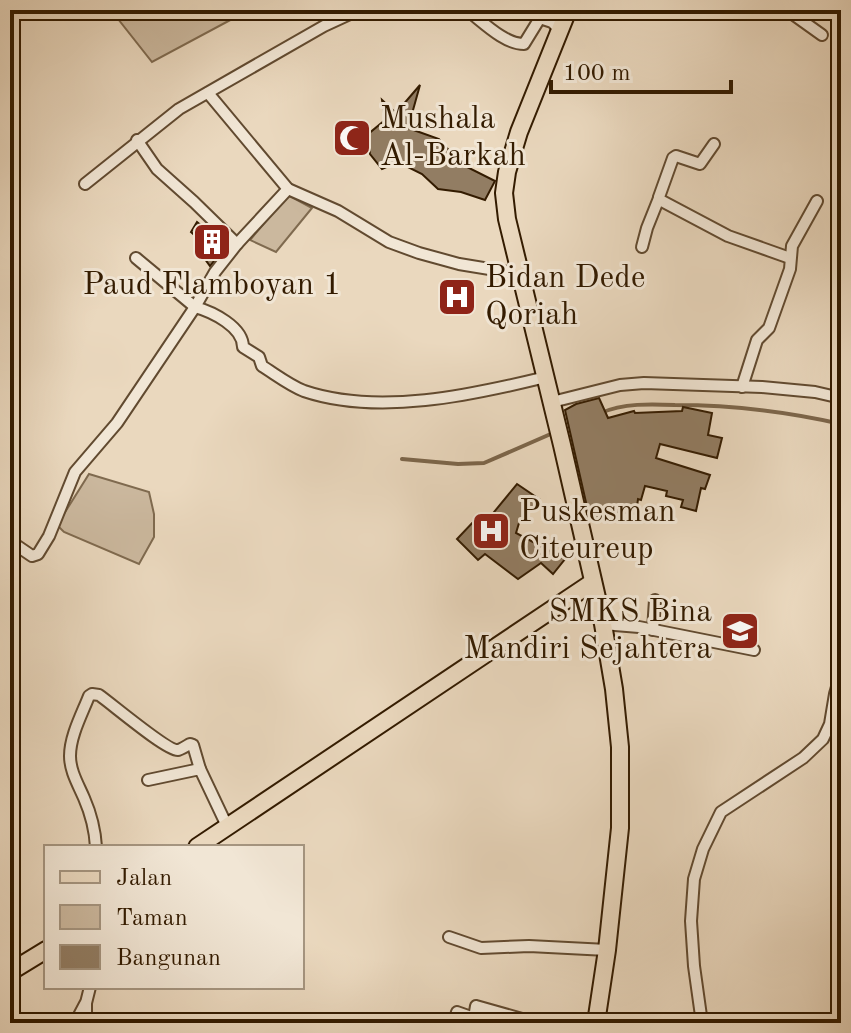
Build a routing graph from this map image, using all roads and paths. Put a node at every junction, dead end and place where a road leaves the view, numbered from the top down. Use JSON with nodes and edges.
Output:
{"nodes":[{"id":1,"x":354,"y":10,"type":"edge"},
{"id":2,"x":467,"y":10,"type":"edge"},
{"id":3,"x":568,"y":10,"type":"edge"},
{"id":4,"x":787,"y":10,"type":"edge"},
{"id":5,"x":560,"y":30,"type":"junction"},
{"id":6,"x":822,"y":35,"type":"dead end"},
{"id":7,"x":208,"y":93,"type":"junction"},
{"id":8,"x":137,"y":140,"type":"junction"},
{"id":9,"x":714,"y":144,"type":"dead end"},
{"id":10,"x":85,"y":184,"type":"dead end"},
{"id":11,"x":288,"y":189,"type":"junction"},
{"id":12,"x":659,"y":198,"type":"junction"},
{"id":13,"x":817,"y":201,"type":"dead end"},
{"id":14,"x":237,"y":244,"type":"junction"},
{"id":15,"x":642,"y":247,"type":"dead end"},
{"id":16,"x":136,"y":258,"type":"dead end"},
{"id":17,"x":790,"y":258,"type":"junction"},
{"id":18,"x":520,"y":274,"type":"junction"},
{"id":19,"x":195,"y":307,"type":"junction"},
{"id":20,"x":546,"y":377,"type":"junction"},
{"id":21,"x":742,"y":387,"type":"junction"},
{"id":22,"x":841,"y":398,"type":"edge"},
{"id":23,"x":552,"y":406,"type":"junction"},
{"id":24,"x":10,"y":541,"type":"edge"},
{"id":25,"x":593,"y":582,"type":"junction"},
{"id":26,"x":655,"y":600,"type":"dead end"},
{"id":27,"x":603,"y":624,"type":"junction"},
{"id":28,"x":653,"y":630,"type":"junction"},
{"id":29,"x":754,"y":650,"type":"dead end"},
{"id":30,"x":841,"y":673,"type":"edge"},
{"id":31,"x":200,"y":769,"type":"junction"},
{"id":32,"x":148,"y":780,"type":"dead end"},
{"id":33,"x":227,"y":826,"type":"junction"},
{"id":34,"x":96,"y":845,"type":"edge"},
{"id":35,"x":200,"y":845,"type":"edge"},
{"id":36,"x":449,"y":937,"type":"dead end"},
{"id":37,"x":607,"y":950,"type":"junction"},
{"id":38,"x":44,"y":951,"type":"edge"},
{"id":39,"x":10,"y":972,"type":"edge"},
{"id":40,"x":90,"y":989,"type":"edge"},
{"id":41,"x":86,"y":1003,"type":"junction"},
{"id":42,"x":75,"y":1023,"type":"edge"},
{"id":43,"x":86,"y":1023,"type":"edge"},
{"id":44,"x":454,"y":1023,"type":"edge"},
{"id":45,"x":536,"y":1023,"type":"edge"},
{"id":46,"x":596,"y":1023,"type":"edge"},
{"id":47,"x":702,"y":1023,"type":"edge"}],
"edges":[{"from":1,"to":7,"type":"street"},
{"from":2,"to":5,"type":"street"},
{"from":3,"to":5,"type":"main road"},
{"from":4,"to":6,"type":"street"},
{"from":5,"to":18,"type":"main road"},
{"from":7,"to":8,"type":"street"},
{"from":7,"to":11,"type":"street"},
{"from":8,"to":10,"type":"street"},
{"from":8,"to":14,"type":"street"},
{"from":9,"to":12,"type":"street"},
{"from":11,"to":14,"type":"street"},
{"from":11,"to":18,"type":"street"},
{"from":12,"to":15,"type":"street"},
{"from":12,"to":17,"type":"street"},
{"from":13,"to":17,"type":"street"},
{"from":14,"to":19,"type":"street"},
{"from":16,"to":19,"type":"street"},
{"from":17,"to":21,"type":"street"},
{"from":18,"to":20,"type":"main road"},
{"from":19,"to":20,"type":"street"},
{"from":19,"to":24,"type":"street"},
{"from":20,"to":23,"type":"main road"},
{"from":21,"to":22,"type":"street"},
{"from":21,"to":23,"type":"street"},
{"from":23,"to":25,"type":"main road"},
{"from":25,"to":27,"type":"main road"},
{"from":25,"to":33,"type":"main road"},
{"from":26,"to":28,"type":"street"},
{"from":27,"to":28,"type":"street"},
{"from":27,"to":37,"type":"main road"},
{"from":28,"to":29,"type":"street"},
{"from":30,"to":47,"type":"street"},
{"from":31,"to":32,"type":"street"},
{"from":31,"to":33,"type":"street"},
{"from":31,"to":34,"type":"street"},
{"from":33,"to":35,"type":"main road"},
{"from":36,"to":37,"type":"street"},
{"from":37,"to":46,"type":"main road"},
{"from":38,"to":39,"type":"main road"},
{"from":40,"to":41,"type":"street"},
{"from":41,"to":42,"type":"street"},
{"from":41,"to":43,"type":"street"},
{"from":44,"to":45,"type":"street"}]}
